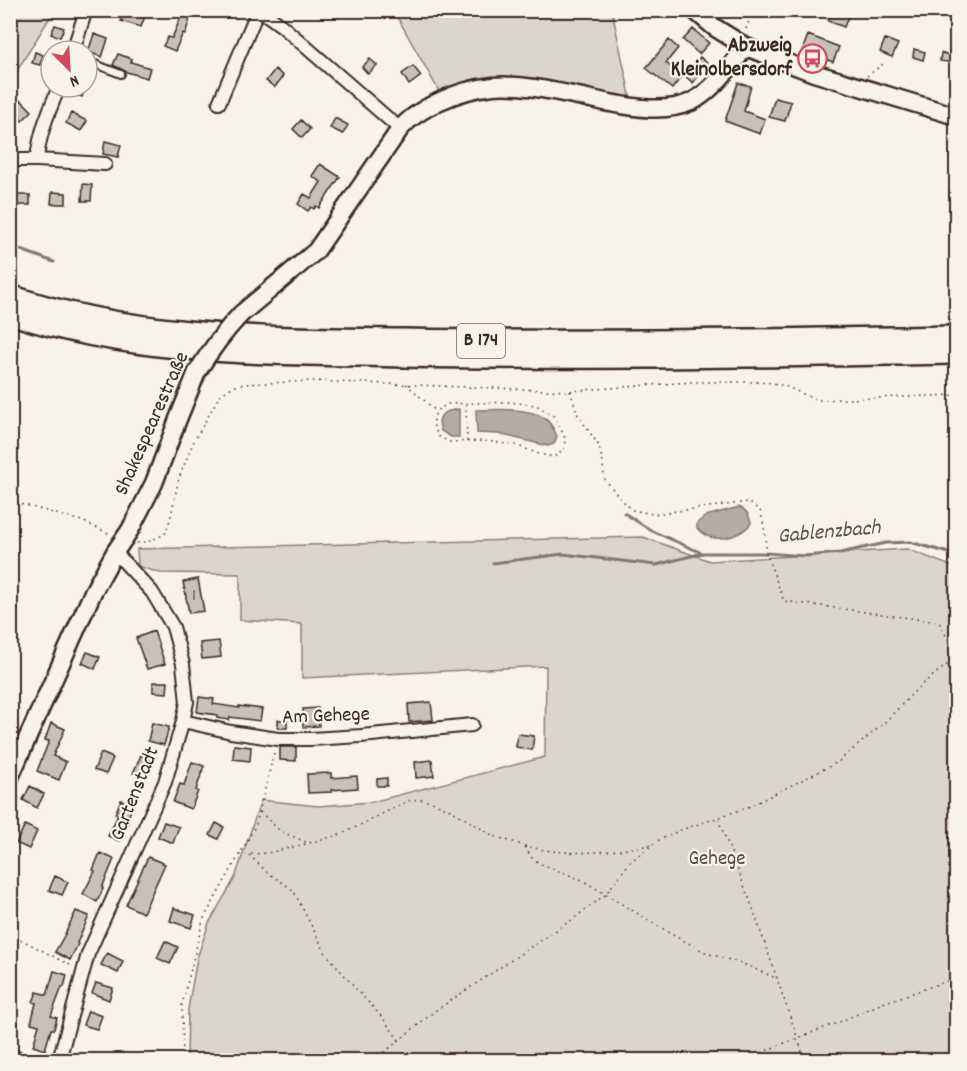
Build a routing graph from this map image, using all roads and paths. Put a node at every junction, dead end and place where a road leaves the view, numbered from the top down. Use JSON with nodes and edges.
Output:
{"nodes":[{"id":1,"x":86,"y":10,"type":"edge"},
{"id":2,"x":259,"y":10,"type":"edge"},
{"id":3,"x":694,"y":10,"type":"edge"},
{"id":4,"x":753,"y":10,"type":"edge"},
{"id":5,"x":77,"y":39,"type":"edge"},
{"id":6,"x":743,"y":46,"type":"junction"},
{"id":7,"x":99,"y":66,"type":"edge"},
{"id":8,"x":18,"y":69,"type":"dead end"},
{"id":9,"x":10,"y":70,"type":"edge"},
{"id":10,"x":121,"y":74,"type":"dead end"},
{"id":11,"x":53,"y":99,"type":"edge"},
{"id":12,"x":219,"y":103,"type":"dead end"},
{"id":13,"x":957,"y":116,"type":"edge"},
{"id":14,"x":400,"y":129,"type":"junction"},
{"id":15,"x":10,"y":160,"type":"edge"},
{"id":16,"x":37,"y":160,"type":"junction"},
{"id":17,"x":105,"y":164,"type":"dead end"},
{"id":18,"x":10,"y":296,"type":"edge"},
{"id":19,"x":10,"y":313,"type":"edge"},
{"id":20,"x":957,"y":337,"type":"edge"},
{"id":21,"x":957,"y":354,"type":"edge"},
{"id":22,"x":406,"y":383,"type":"junction"},
{"id":23,"x":570,"y":391,"type":"junction"},
{"id":24,"x":957,"y":395,"type":"edge"},
{"id":25,"x":466,"y":404,"type":"junction"},
{"id":26,"x":436,"y":411,"type":"junction"},
{"id":27,"x":467,"y":442,"type":"junction"},
{"id":28,"x":10,"y":501,"type":"edge"},
{"id":29,"x":150,"y":540,"type":"dead end"},
{"id":30,"x":118,"y":547,"type":"junction"},
{"id":31,"x":957,"y":650,"type":"edge"},
{"id":32,"x":957,"y":658,"type":"edge"},
{"id":33,"x":183,"y":721,"type":"junction"},
{"id":34,"x":472,"y":725,"type":"dead end"},
{"id":35,"x":278,"y":739,"type":"junction"},
{"id":36,"x":10,"y":777,"type":"edge"},
{"id":37,"x":260,"y":812,"type":"junction"},
{"id":38,"x":718,"y":819,"type":"junction"},
{"id":39,"x":309,"y":843,"type":"junction"},
{"id":40,"x":652,"y":845,"type":"junction"},
{"id":41,"x":524,"y":846,"type":"junction"},
{"id":42,"x":248,"y":854,"type":"junction"},
{"id":43,"x":239,"y":855,"type":"junction"},
{"id":44,"x":605,"y":895,"type":"junction"},
{"id":45,"x":10,"y":934,"type":"edge"},
{"id":46,"x":83,"y":970,"type":"junction"},
{"id":47,"x":957,"y":978,"type":"edge"},
{"id":48,"x":778,"y":979,"type":"junction"},
{"id":49,"x":798,"y":1039,"type":"junction"},
{"id":50,"x":400,"y":1041,"type":"junction"},
{"id":51,"x":59,"y":1060,"type":"edge"},
{"id":52,"x":183,"y":1060,"type":"edge"},
{"id":53,"x":375,"y":1060,"type":"edge"},
{"id":54,"x":745,"y":1060,"type":"edge"},
{"id":55,"x":806,"y":1060,"type":"edge"}],
"edges":[{"from":1,"to":5,"type":"street"},
{"from":2,"to":12,"type":"street"},
{"from":2,"to":14,"type":"street"},
{"from":3,"to":6,"type":"street"},
{"from":4,"to":6,"type":"path"},
{"from":6,"to":13,"type":"street"},
{"from":6,"to":14,"type":"street","name":"Shakespearestraße"},
{"from":7,"to":10,"type":"lane"},
{"from":8,"to":9,"type":"path"},
{"from":11,"to":16,"type":"street"},
{"from":14,"to":30,"type":"street","name":"Shakespearestraße","bridge":true},
{"from":15,"to":16,"type":"street"},
{"from":16,"to":17,"type":"street"},
{"from":18,"to":20,"type":"highway","number":"B 174"},
{"from":19,"to":21,"type":"highway","number":"B 174"},
{"from":22,"to":23,"type":"path"},
{"from":22,"to":26,"type":"path"},
{"from":22,"to":29,"type":"path"},
{"from":23,"to":24,"type":"path"},
{"from":23,"to":31,"type":"path"},
{"from":25,"to":26,"type":"path"},
{"from":25,"to":27,"type":"path"},
{"from":25,"to":27,"type":"path"},
{"from":26,"to":27,"type":"path"},
{"from":28,"to":30,"type":"path"},
{"from":30,"to":33,"type":"street","name":"Gartenstadt"},
{"from":30,"to":36,"type":"street","name":"Shakespearestraße"},
{"from":32,"to":38,"type":"path"},
{"from":33,"to":35,"type":"street","name":"Am Gehege"},
{"from":33,"to":46,"type":"street","name":"Gartenstadt"},
{"from":34,"to":35,"type":"street","name":"Am Gehege"},
{"from":35,"to":37,"type":"path"},
{"from":37,"to":39,"type":"path"},
{"from":37,"to":43,"type":"path"},
{"from":38,"to":40,"type":"path"},
{"from":38,"to":48,"type":"path"},
{"from":39,"to":41,"type":"path"},
{"from":39,"to":42,"type":"path"},
{"from":40,"to":41,"type":"path"},
{"from":40,"to":44,"type":"path"},
{"from":41,"to":44,"type":"path"},
{"from":42,"to":43,"type":"path"},
{"from":42,"to":50,"type":"path"},
{"from":43,"to":52,"type":"path"},
{"from":44,"to":48,"type":"path"},
{"from":44,"to":50,"type":"path"},
{"from":45,"to":46,"type":"path"},
{"from":46,"to":51,"type":"street","name":"Gartenstadt"},
{"from":47,"to":49,"type":"path"},
{"from":48,"to":49,"type":"path"},
{"from":49,"to":54,"type":"path"},
{"from":49,"to":55,"type":"path"},
{"from":50,"to":53,"type":"path"}]}
